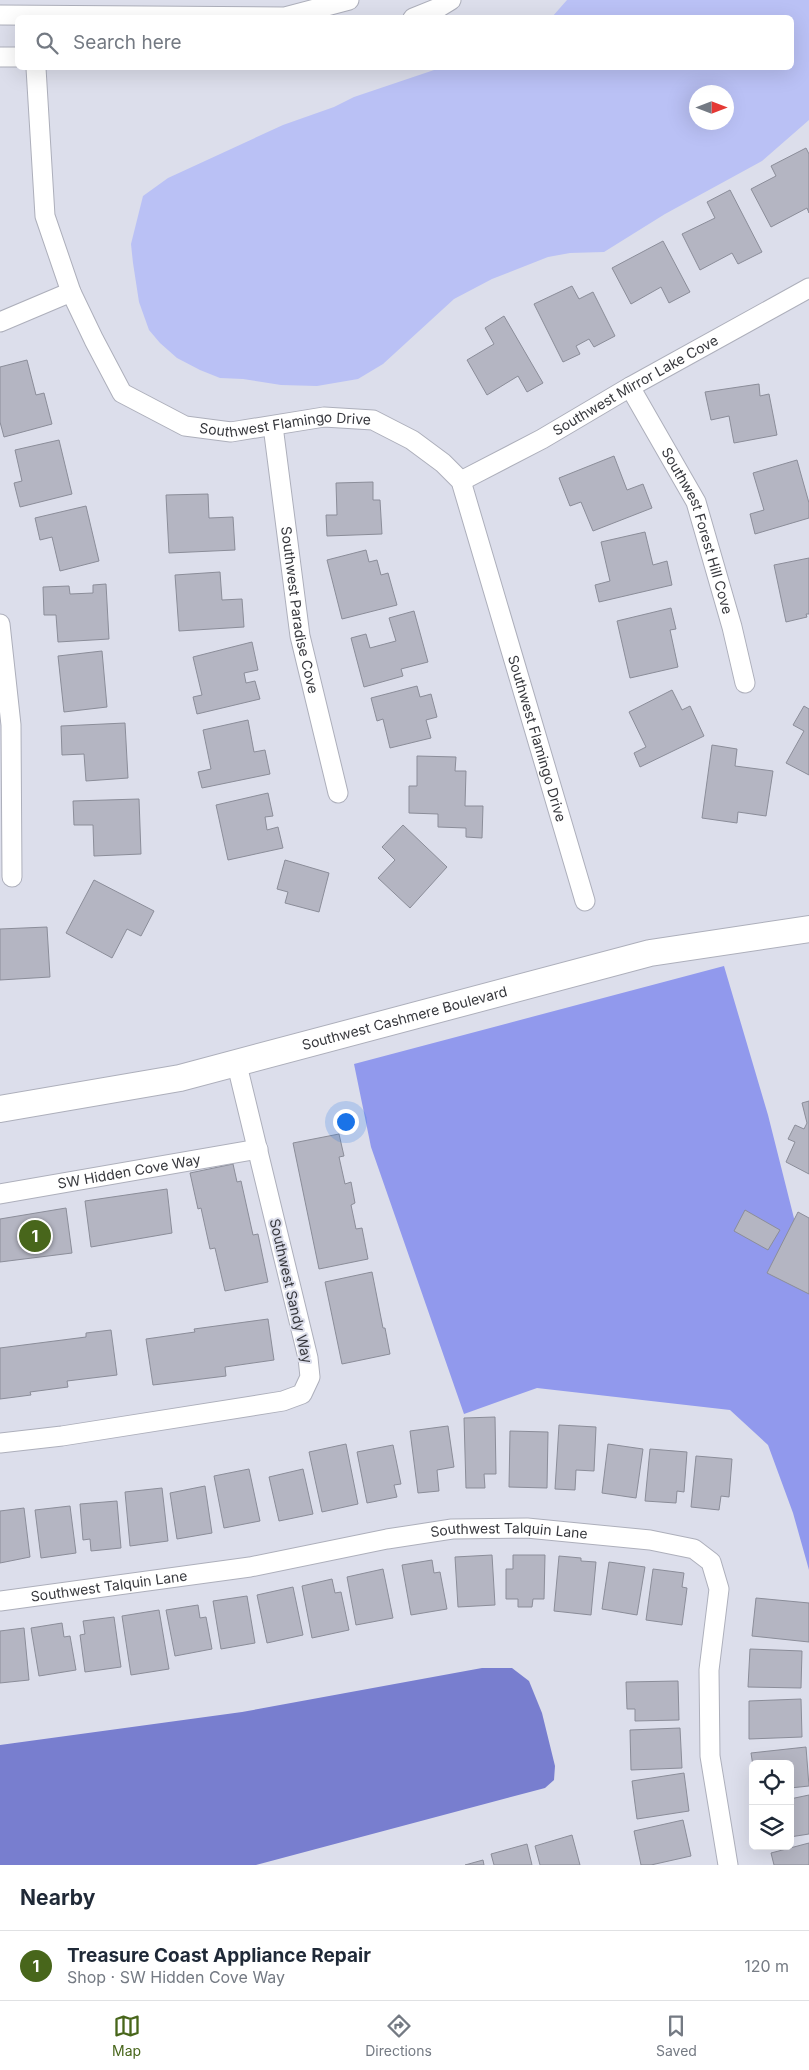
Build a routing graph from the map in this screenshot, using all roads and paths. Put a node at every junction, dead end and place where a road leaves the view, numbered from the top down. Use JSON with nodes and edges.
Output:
{"nodes":[{"id":1,"x":349,"y":0,"type":"edge"},
{"id":2,"x":450,"y":0,"type":"edge"},
{"id":3,"x":0,"y":15,"type":"edge"},
{"id":4,"x":15,"y":15,"type":"edge"},
{"id":5,"x":293,"y":15,"type":"edge"},
{"id":6,"x":421,"y":15,"type":"edge"},
{"id":7,"x":0,"y":57,"type":"edge"},
{"id":8,"x":15,"y":57,"type":"edge"},
{"id":9,"x":36,"y":70,"type":"edge"},
{"id":10,"x":809,"y":288,"type":"edge"},
{"id":11,"x":71,"y":292,"type":"junction"},
{"id":12,"x":0,"y":322,"type":"edge"},
{"id":13,"x":630,"y":387,"type":"junction"},
{"id":14,"x":272,"y":426,"type":"junction"},
{"id":15,"x":461,"y":481,"type":"junction"},
{"id":16,"x":0,"y":624,"type":"edge"},
{"id":17,"x":745,"y":683,"type":"dead end"},
{"id":18,"x":338,"y":793,"type":"dead end"},
{"id":19,"x":12,"y":877,"type":"dead end"},
{"id":20,"x":585,"y":901,"type":"dead end"},
{"id":21,"x":809,"y":929,"type":"edge"},
{"id":22,"x":237,"y":1065,"type":"junction"},
{"id":23,"x":0,"y":1109,"type":"edge"},
{"id":24,"x":258,"y":1150,"type":"junction"},
{"id":25,"x":0,"y":1194,"type":"edge"},
{"id":26,"x":0,"y":1443,"type":"edge"},
{"id":27,"x":0,"y":1601,"type":"edge"},
{"id":28,"x":728,"y":1865,"type":"edge"}],
"edges":[{"from":1,"to":5,"type":"street"},
{"from":2,"to":6,"type":"street"},
{"from":3,"to":4,"type":"street"},
{"from":7,"to":8,"type":"street"},
{"from":9,"to":11,"type":"street","name":"Southwest Flamingo Drive"},
{"from":10,"to":13,"type":"street","name":"Southwest Mirror Lake Cove"},
{"from":11,"to":12,"type":"street"},
{"from":11,"to":14,"type":"street","name":"Southwest Flamingo Drive"},
{"from":13,"to":15,"type":"street","name":"Southwest Mirror Lake Cove"},
{"from":13,"to":17,"type":"street","name":"Southwest Forest Hill Cove"},
{"from":14,"to":15,"type":"street","name":"Southwest Flamingo Drive"},
{"from":14,"to":18,"type":"street","name":"Southwest Paradise Cove"},
{"from":15,"to":20,"type":"street","name":"Southwest Flamingo Drive"},
{"from":16,"to":19,"type":"street"},
{"from":21,"to":22,"type":"street","name":"Southwest Cashmere Boulevard"},
{"from":22,"to":23,"type":"street","name":"Southwest Cashmere Boulevard"},
{"from":22,"to":24,"type":"street","name":"Southwest Sandy Way"},
{"from":24,"to":25,"type":"street","name":"SW Hidden Cove Way"},
{"from":24,"to":26,"type":"street","name":"Southwest Sandy Way"},
{"from":27,"to":28,"type":"street","name":"Southwest Talquin Lane"}]}
